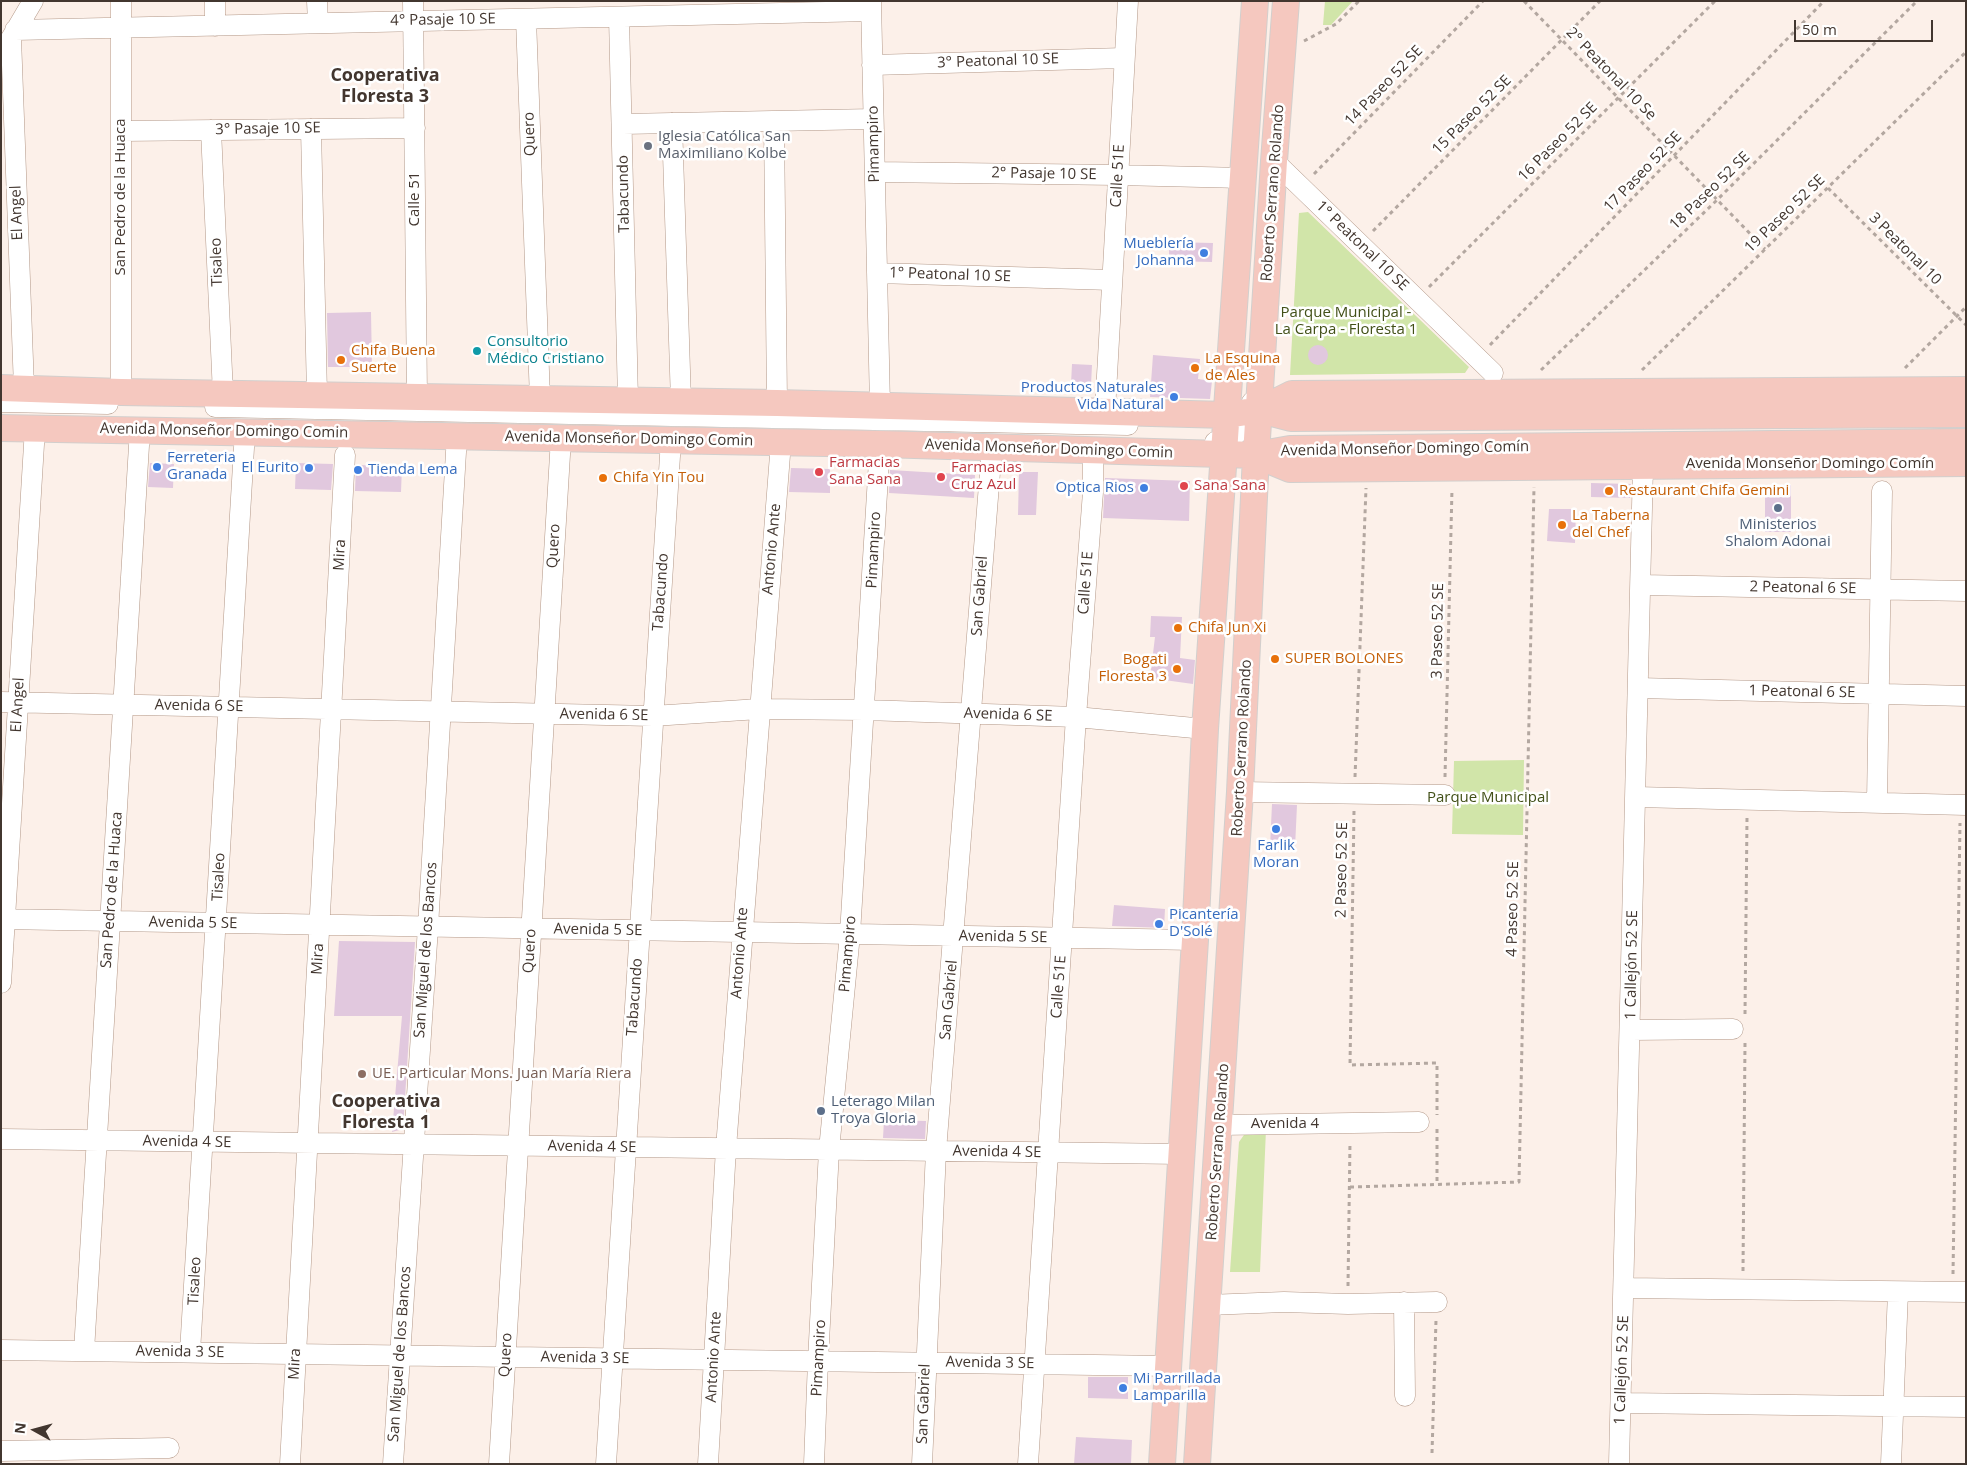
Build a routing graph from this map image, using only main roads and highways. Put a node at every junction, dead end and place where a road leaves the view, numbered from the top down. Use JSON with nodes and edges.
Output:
{"nodes":[{"id":1,"x":1255,"y":1,"type":"edge"},
{"id":2,"x":1286,"y":1,"type":"edge"},
{"id":3,"x":12,"y":388,"type":"edge"},
{"id":4,"x":1966,"y":390,"type":"edge"},
{"id":5,"x":1684,"y":403,"type":"junction"},
{"id":6,"x":1246,"y":412,"type":"junction"},
{"id":7,"x":1966,"y":414,"type":"edge"},
{"id":8,"x":1,"y":428,"type":"edge"},
{"id":9,"x":1966,"y":442,"type":"edge"},
{"id":10,"x":1225,"y":448,"type":"junction"},
{"id":11,"x":1256,"y":455,"type":"junction"},
{"id":12,"x":1762,"y":455,"type":"junction"},
{"id":13,"x":1966,"y":463,"type":"edge"},
{"id":14,"x":1162,"y":1464,"type":"edge"},
{"id":15,"x":1197,"y":1464,"type":"edge"}],
"edges":[{"from":1,"to":6,"type":"main road","name":"Roberto Serrano Rolando"},
{"from":2,"to":6,"type":"main road","name":"Roberto Serrano Rolando"},
{"from":3,"to":6,"type":"main road"},
{"from":4,"to":5,"type":"main road","name":"Avenida Monseñor Domingo Comín"},
{"from":5,"to":6,"type":"main road","name":"Avenida Monseñor Domingo Comín"},
{"from":5,"to":6,"type":"main road","name":"Avenida Monseñor Domingo Comín"},
{"from":5,"to":7,"type":"main road","name":"Avenida Monseñor Domingo Comín"},
{"from":6,"to":10,"type":"main road","name":"Roberto Serrano Rolando"},
{"from":6,"to":11,"type":"main road","name":"Roberto Serrano Rolando"},
{"from":8,"to":10,"type":"main road","name":"Avenida Monseñor Domingo Comin"},
{"from":9,"to":12,"type":"main road","name":"Avenida Monseñor Domingo Comín"},
{"from":10,"to":11,"type":"main road","name":"Avenida Monseñor Domingo Comin"},
{"from":10,"to":14,"type":"main road","name":"Roberto Serrano Rolando"},
{"from":11,"to":12,"type":"main road","name":"Avenida Monseñor Domingo Comín"},
{"from":11,"to":12,"type":"main road","name":"Avenida Monseñor Domingo Comín"},
{"from":11,"to":15,"type":"main road","name":"Roberto Serrano Rolando"},
{"from":12,"to":13,"type":"main road","name":"Avenida Monseñor Domingo Comín"}]}
